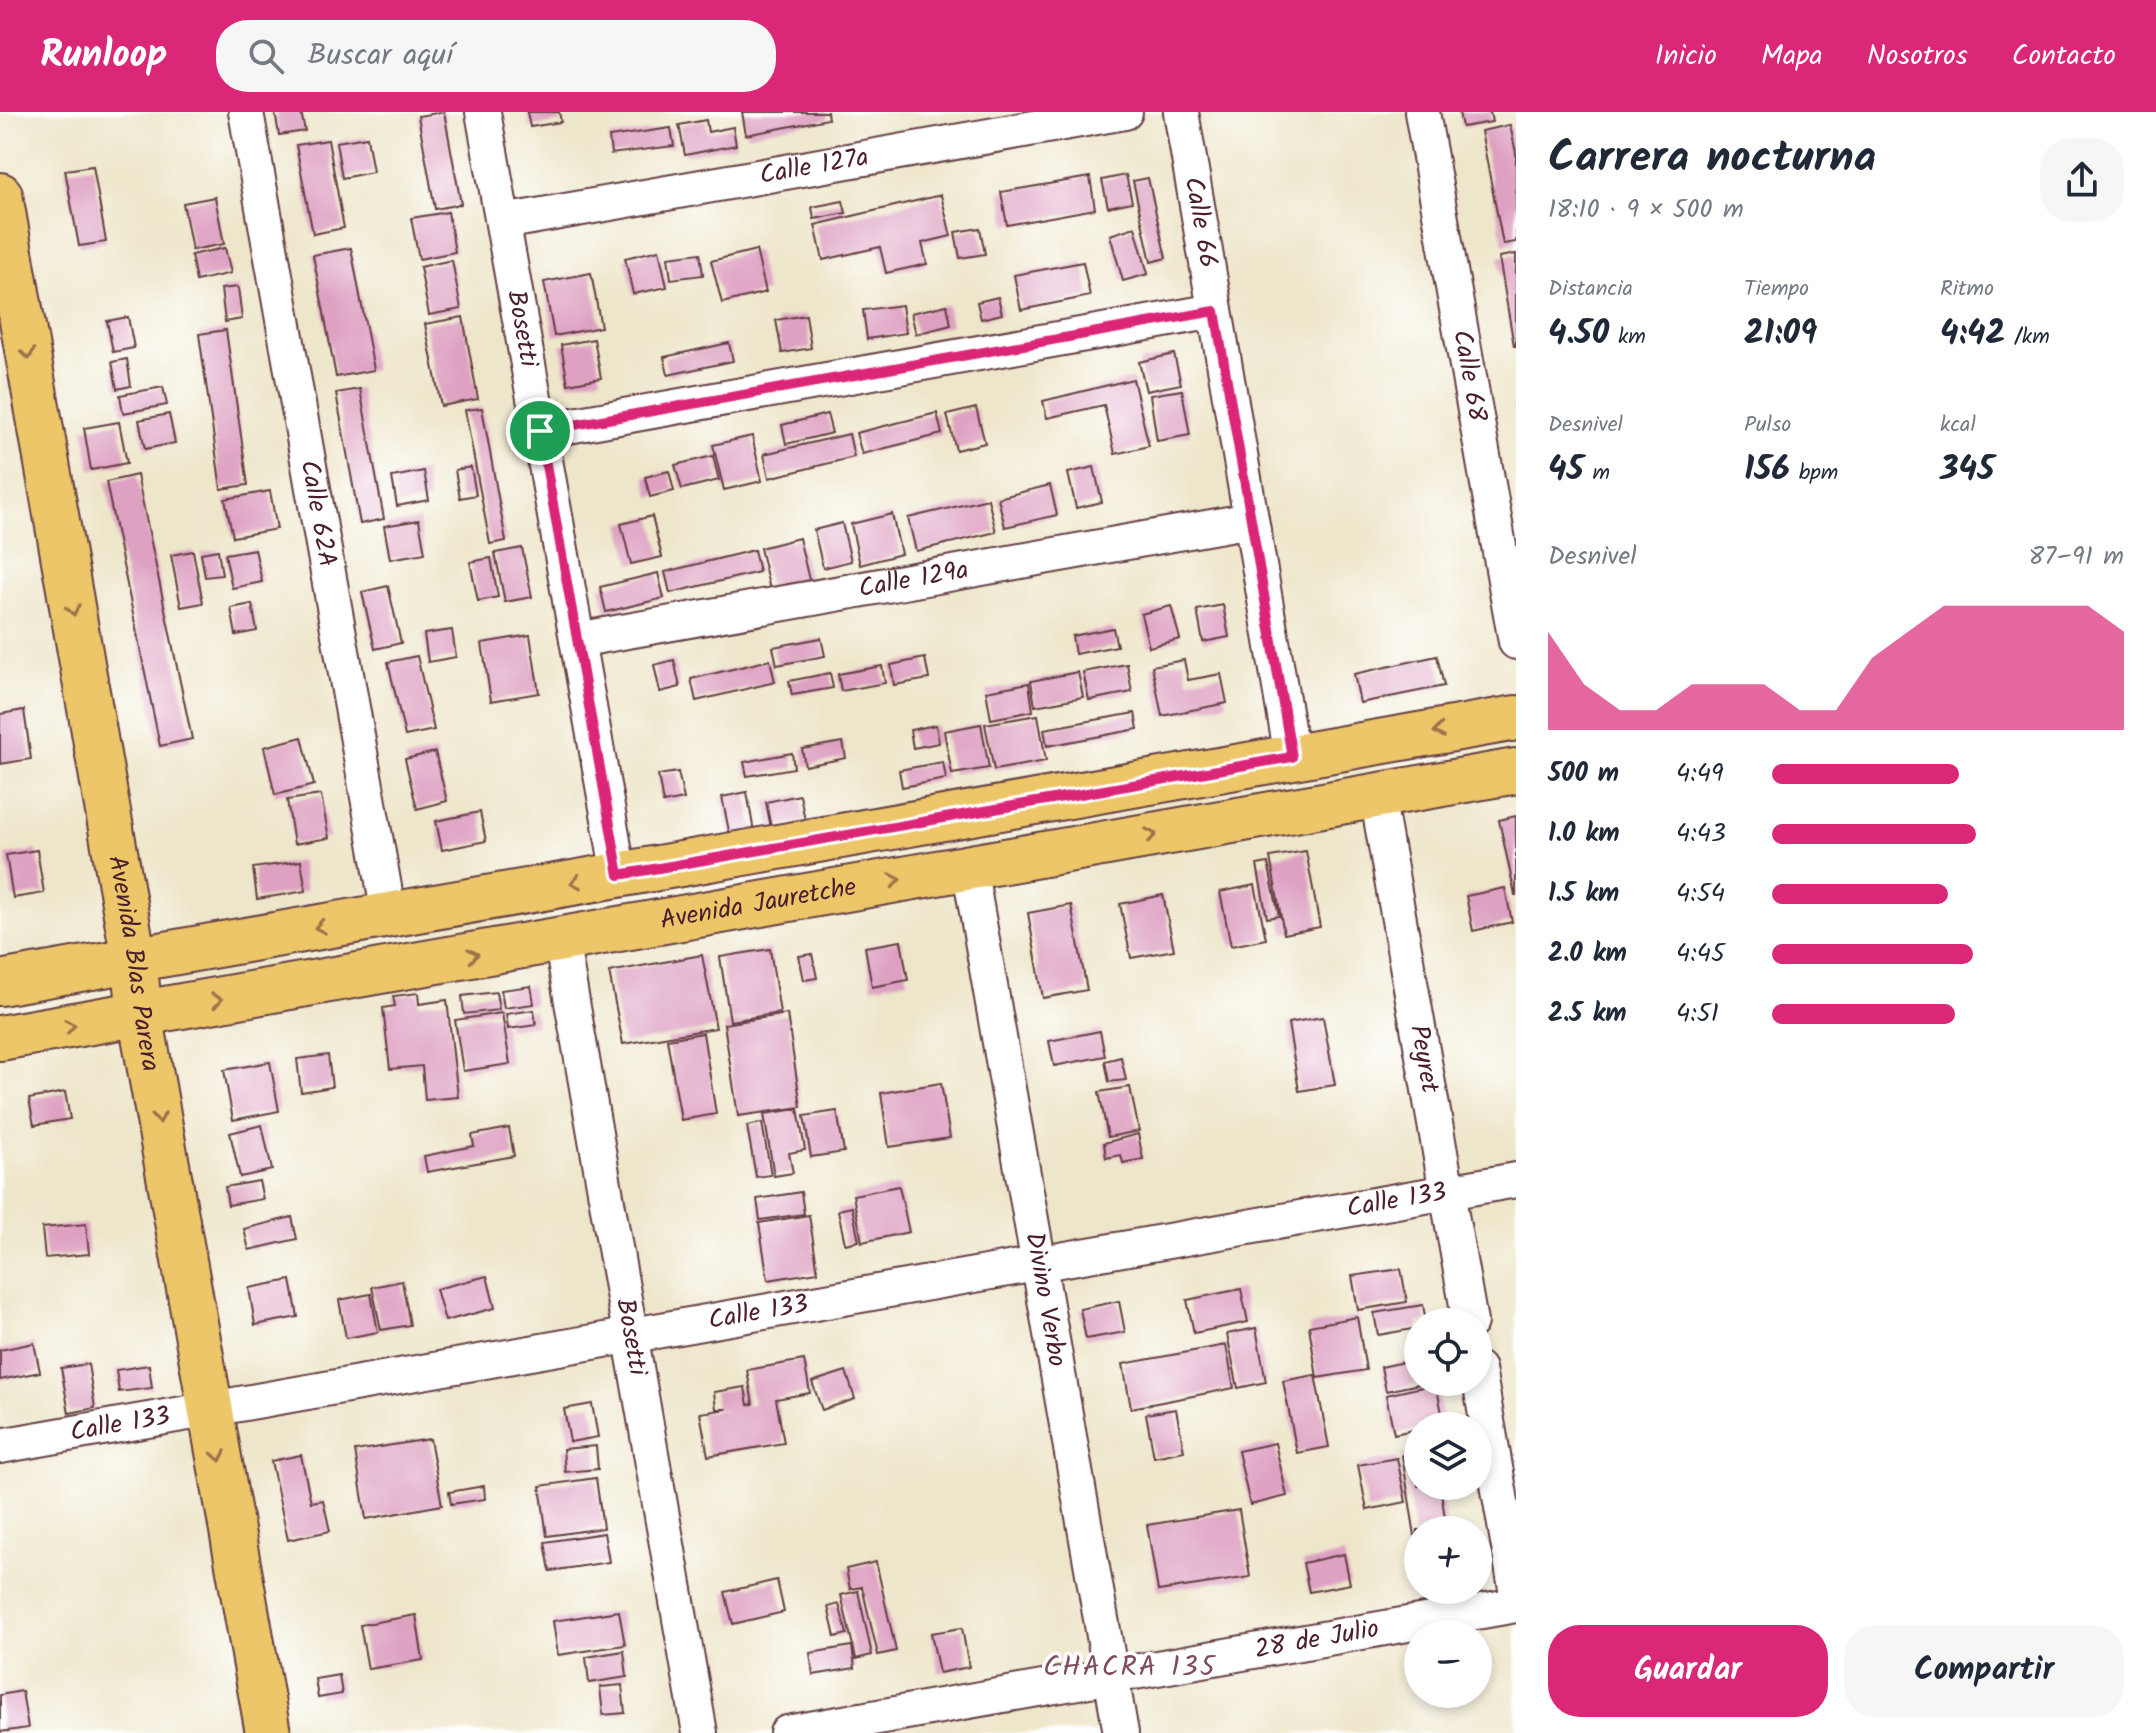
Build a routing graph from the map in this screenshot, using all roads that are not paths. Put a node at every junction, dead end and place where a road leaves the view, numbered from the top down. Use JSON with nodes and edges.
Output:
{"nodes":[{"id":1,"x":246,"y":112,"type":"edge"},
{"id":2,"x":483,"y":112,"type":"edge"},
{"id":3,"x":1125,"y":112,"type":"edge"},
{"id":4,"x":1181,"y":112,"type":"edge"},
{"id":5,"x":1422,"y":112,"type":"edge"},
{"id":6,"x":0,"y":195,"type":"edge"},
{"id":7,"x":503,"y":222,"type":"junction"},
{"id":8,"x":1215,"y":311,"type":"junction"},
{"id":9,"x":540,"y":431,"type":"junction"},
{"id":10,"x":1251,"y":520,"type":"junction"},
{"id":11,"x":577,"y":640,"type":"junction"},
{"id":12,"x":1516,"y":642,"type":"edge"},
{"id":13,"x":1516,"y":718,"type":"edge"},
{"id":14,"x":1292,"y":757,"type":"junction"},
{"id":15,"x":1516,"y":771,"type":"edge"},
{"id":16,"x":1377,"y":795,"type":"junction"},
{"id":17,"x":969,"y":866,"type":"junction"},
{"id":18,"x":619,"y":875,"type":"junction"},
{"id":19,"x":389,"y":915,"type":"junction"},
{"id":20,"x":561,"y":939,"type":"junction"},
{"id":21,"x":134,"y":960,"type":"junction"},
{"id":22,"x":0,"y":983,"type":"edge"},
{"id":23,"x":140,"y":1013,"type":"junction"},
{"id":24,"x":0,"y":1038,"type":"edge"},
{"id":25,"x":1516,"y":1180,"type":"edge"},
{"id":26,"x":1447,"y":1192,"type":"junction"},
{"id":27,"x":1039,"y":1264,"type":"junction"},
{"id":28,"x":1468,"y":1308,"type":"edge"},
{"id":29,"x":630,"y":1335,"type":"junction"},
{"id":30,"x":1483,"y":1396,"type":"edge"},
{"id":31,"x":211,"y":1409,"type":"junction"},
{"id":32,"x":0,"y":1446,"type":"edge"},
{"id":33,"x":1516,"y":1588,"type":"edge"},
{"id":34,"x":1516,"y":1605,"type":"edge"},
{"id":35,"x":1111,"y":1676,"type":"junction"},
{"id":36,"x":268,"y":1733,"type":"edge"},
{"id":37,"x":700,"y":1733,"type":"edge"},
{"id":38,"x":787,"y":1733,"type":"edge"},
{"id":39,"x":1121,"y":1733,"type":"edge"}],
"edges":[{"from":1,"to":19,"type":"street","name":"Calle 62A"},
{"from":2,"to":7,"type":"street","name":"Bosetti"},
{"from":3,"to":7,"type":"street","name":"Calle 127a"},
{"from":4,"to":8,"type":"street","name":"Calle 66"},
{"from":5,"to":12,"type":"street","name":"Calle 68"},
{"from":6,"to":21,"type":"main road","name":"Avenida Blas Parera","one_way":true},
{"from":7,"to":9,"type":"street","name":"Bosetti"},
{"from":8,"to":9,"type":"street"},
{"from":8,"to":10,"type":"street","name":"Calle 66"},
{"from":9,"to":11,"type":"street","name":"Bosetti"},
{"from":10,"to":11,"type":"street","name":"Calle 129a"},
{"from":10,"to":14,"type":"street","name":"Calle 66"},
{"from":11,"to":18,"type":"street","name":"Bosetti"},
{"from":13,"to":14,"type":"main road","name":"Avenida Jauretche","one_way":true},
{"from":14,"to":18,"type":"main road","name":"Avenida Jauretche"},
{"from":15,"to":16,"type":"main road","name":"Avenida Jauretche"},
{"from":17,"to":16,"type":"main road","name":"Avenida Jauretche","one_way":true},
{"from":16,"to":26,"type":"street","name":"Peyret"},
{"from":20,"to":17,"type":"main road","name":"Avenida Jauretche","one_way":true},
{"from":17,"to":27,"type":"street","name":"Divino Verbo"},
{"from":18,"to":19,"type":"main road","name":"Avenida Jauretche","one_way":true},
{"from":19,"to":21,"type":"main road","name":"Avenida Jauretche","one_way":true},
{"from":23,"to":20,"type":"main road","name":"Avenida Jauretche","one_way":true},
{"from":20,"to":29,"type":"street","name":"Bosetti"},
{"from":21,"to":22,"type":"main road","name":"Avenida Jauretche"},
{"from":21,"to":23,"type":"main road","name":"Avenida Blas Parera"},
{"from":24,"to":23,"type":"main road","name":"Avenida Jauretche","one_way":true},
{"from":23,"to":31,"type":"main road","name":"Avenida Blas Parera","one_way":true},
{"from":25,"to":26,"type":"street","name":"Calle 133"},
{"from":26,"to":27,"type":"street","name":"Calle 133"},
{"from":26,"to":28,"type":"street","name":"Peyret"},
{"from":27,"to":29,"type":"street","name":"Calle 133"},
{"from":27,"to":35,"type":"street","name":"Divino Verbo"},
{"from":29,"to":31,"type":"street","name":"Calle 133"},
{"from":29,"to":37,"type":"street","name":"Bosetti"},
{"from":30,"to":33,"type":"street"},
{"from":31,"to":32,"type":"street","name":"Calle 133"},
{"from":31,"to":36,"type":"main road","name":"Avenida Blas Parera","one_way":true},
{"from":34,"to":35,"type":"street","name":"28 de Julio"},
{"from":35,"to":38,"type":"street","name":"28 de Julio"},
{"from":35,"to":39,"type":"street","name":"Divino Verbo"}]}
